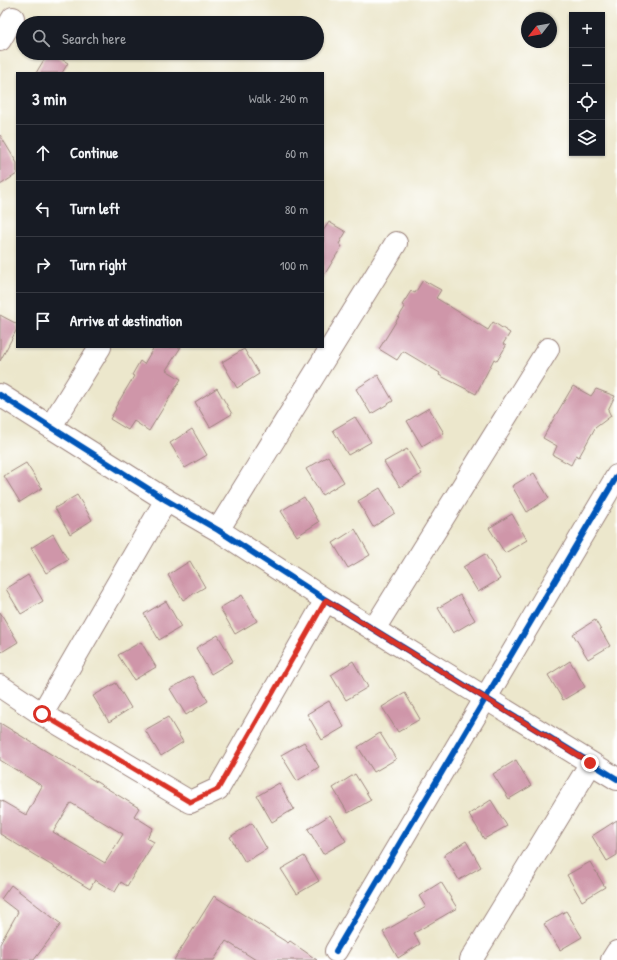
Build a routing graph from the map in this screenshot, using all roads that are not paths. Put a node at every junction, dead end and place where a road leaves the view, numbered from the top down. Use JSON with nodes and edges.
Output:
{"nodes":[{"id":1,"x":13,"y":18,"type":"dead end"},
{"id":2,"x":0,"y":40,"type":"edge"},
{"id":3,"x":396,"y":243,"type":"dead end"},
{"id":4,"x":99,"y":348,"type":"edge"},
{"id":5,"x":548,"y":349,"type":"dead end"},
{"id":6,"x":2,"y":400,"type":"edge"},
{"id":7,"x":51,"y":426,"type":"junction"},
{"id":8,"x":617,"y":476,"type":"edge"},
{"id":9,"x":166,"y":500,"type":"junction"},
{"id":10,"x":218,"y":530,"type":"junction"},
{"id":11,"x":326,"y":600,"type":"junction"},
{"id":12,"x":374,"y":629,"type":"junction"},
{"id":13,"x":0,"y":686,"type":"edge"},
{"id":14,"x":485,"y":698,"type":"junction"},
{"id":15,"x":42,"y":714,"type":"junction"},
{"id":16,"x":590,"y":763,"type":"junction"},
{"id":17,"x":617,"y":779,"type":"edge"},
{"id":18,"x":336,"y":951,"type":"dead end"},
{"id":19,"x":617,"y":952,"type":"edge"},
{"id":20,"x":471,"y":960,"type":"edge"},
{"id":21,"x":612,"y":960,"type":"edge"}],
"edges":[{"from":1,"to":2,"type":"street"},
{"from":3,"to":10,"type":"street"},
{"from":4,"to":7,"type":"street"},
{"from":5,"to":12,"type":"street"},
{"from":6,"to":7,"type":"street"},
{"from":7,"to":9,"type":"street"},
{"from":8,"to":14,"type":"street"},
{"from":9,"to":10,"type":"street"},
{"from":9,"to":15,"type":"street"},
{"from":10,"to":11,"type":"street"},
{"from":11,"to":12,"type":"street"},
{"from":11,"to":15,"type":"street"},
{"from":12,"to":14,"type":"street"},
{"from":13,"to":15,"type":"street"},
{"from":14,"to":16,"type":"street"},
{"from":14,"to":18,"type":"street"},
{"from":16,"to":17,"type":"street"},
{"from":16,"to":20,"type":"street"},
{"from":19,"to":21,"type":"street"}]}
